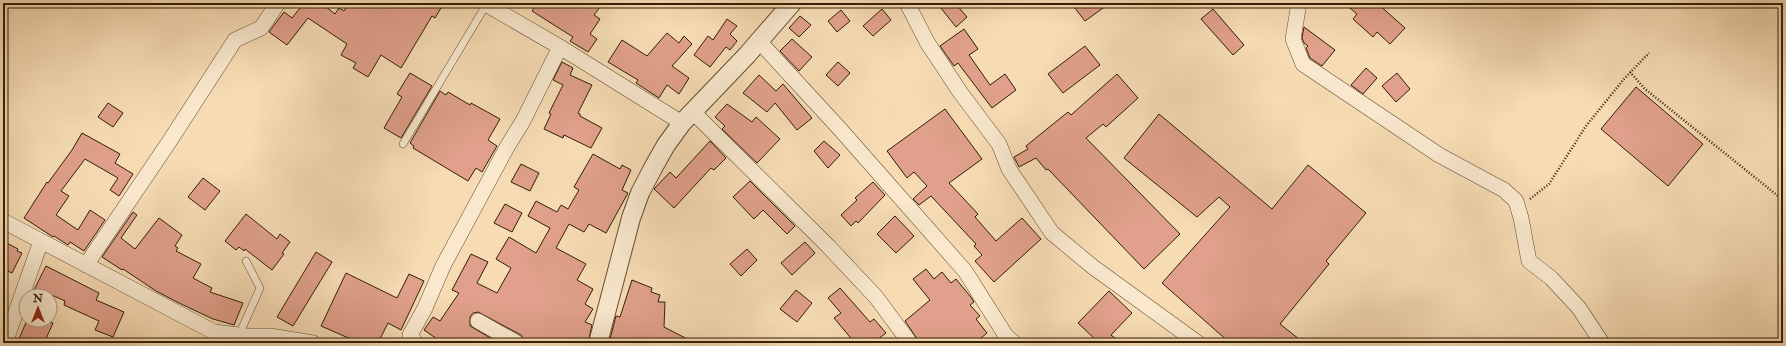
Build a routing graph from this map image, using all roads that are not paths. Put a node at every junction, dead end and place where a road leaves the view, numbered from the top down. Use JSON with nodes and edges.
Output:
{"nodes":[{"id":1,"x":278,"y":3,"type":"edge"},
{"id":2,"x":792,"y":3,"type":"edge"},
{"id":3,"x":907,"y":3,"type":"edge"},
{"id":4,"x":1299,"y":3,"type":"edge"},
{"id":5,"x":485,"y":4,"type":"edge"},
{"id":6,"x":758,"y":40,"type":"junction"},
{"id":7,"x":560,"y":47,"type":"junction"},
{"id":8,"x":688,"y":117,"type":"junction"},
{"id":9,"x":403,"y":144,"type":"dead end"},
{"id":10,"x":3,"y":221,"type":"edge"},
{"id":11,"x":41,"y":241,"type":"junction"},
{"id":12,"x":246,"y":261,"type":"dead end"},
{"id":13,"x":86,"y":265,"type":"junction"},
{"id":14,"x":478,"y":321,"type":"dead end"},
{"id":15,"x":239,"y":336,"type":"junction"},
{"id":16,"x":303,"y":342,"type":"edge"},
{"id":17,"x":5,"y":343,"type":"edge"},
{"id":18,"x":416,"y":343,"type":"edge"},
{"id":19,"x":517,"y":343,"type":"edge"},
{"id":20,"x":598,"y":343,"type":"edge"},
{"id":21,"x":910,"y":343,"type":"edge"},
{"id":22,"x":1014,"y":343,"type":"edge"},
{"id":23,"x":1198,"y":343,"type":"edge"},
{"id":24,"x":1602,"y":343,"type":"edge"}],
"edges":[{"from":1,"to":13,"type":"street"},
{"from":2,"to":6,"type":"street"},
{"from":3,"to":23,"type":"street"},
{"from":4,"to":24,"type":"street"},
{"from":5,"to":7,"type":"street"},
{"from":5,"to":9,"type":"lane"},
{"from":6,"to":8,"type":"street"},
{"from":6,"to":22,"type":"street"},
{"from":7,"to":8,"type":"street"},
{"from":7,"to":18,"type":"street"},
{"from":8,"to":20,"type":"street"},
{"from":8,"to":21,"type":"street"},
{"from":10,"to":11,"type":"street"},
{"from":11,"to":13,"type":"street"},
{"from":11,"to":17,"type":"street"},
{"from":12,"to":15,"type":"lane"},
{"from":13,"to":15,"type":"street"},
{"from":14,"to":19,"type":"street"},
{"from":15,"to":16,"type":"street"}]}
